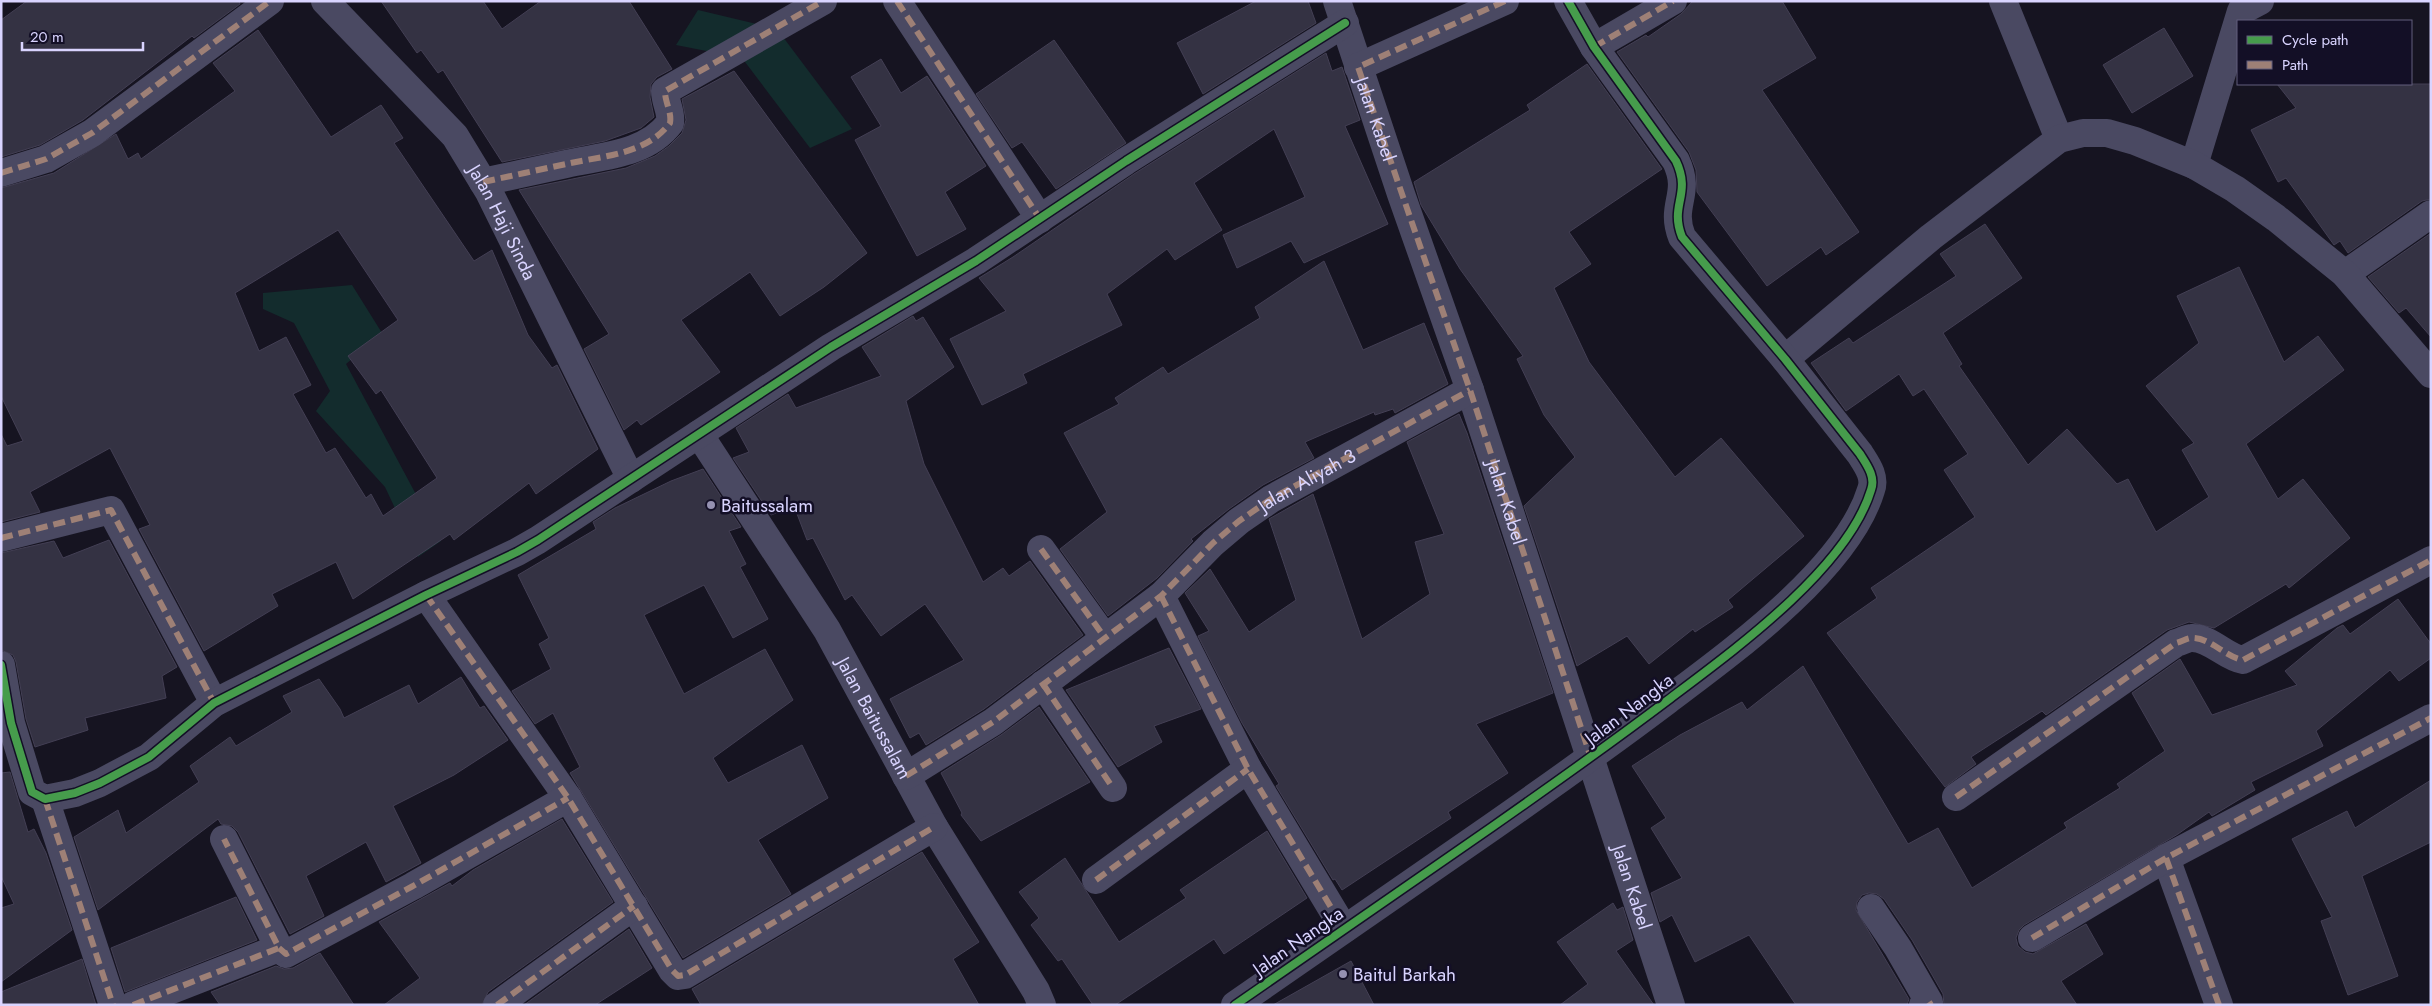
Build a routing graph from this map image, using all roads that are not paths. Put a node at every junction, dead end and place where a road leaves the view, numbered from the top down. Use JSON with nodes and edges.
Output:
{"nodes":[{"id":1,"x":270,"y":1,"type":"edge"},
{"id":2,"x":326,"y":1,"type":"edge"},
{"id":3,"x":823,"y":1,"type":"edge"},
{"id":4,"x":897,"y":1,"type":"edge"},
{"id":5,"x":1505,"y":1,"type":"edge"},
{"id":6,"x":1568,"y":1,"type":"edge"},
{"id":7,"x":1673,"y":1,"type":"edge"},
{"id":8,"x":2002,"y":1,"type":"edge"},
{"id":9,"x":2247,"y":4,"type":"edge"},
{"id":10,"x":1341,"y":12,"type":"edge"},
{"id":11,"x":2242,"y":20,"type":"edge"},
{"id":12,"x":2237,"y":34,"type":"edge"},
{"id":13,"x":1594,"y":47,"type":"junction"},
{"id":14,"x":1358,"y":66,"type":"junction"},
{"id":15,"x":2059,"y":139,"type":"junction"},
{"id":16,"x":2194,"y":165,"type":"junction"},
{"id":17,"x":1,"y":173,"type":"edge"},
{"id":18,"x":483,"y":182,"type":"junction"},
{"id":19,"x":2431,"y":214,"type":"edge"},
{"id":20,"x":1040,"y":219,"type":"junction"},
{"id":21,"x":2345,"y":274,"type":"junction"},
{"id":22,"x":1785,"y":359,"type":"junction"},
{"id":23,"x":2431,"y":374,"type":"edge"},
{"id":24,"x":1470,"y":390,"type":"junction"},
{"id":25,"x":700,"y":434,"type":"junction"},
{"id":26,"x":631,"y":479,"type":"junction"},
{"id":27,"x":1,"y":538,"type":"edge"},
{"id":28,"x":1041,"y":550,"type":"dead end"},
{"id":29,"x":2431,"y":560,"type":"edge"},
{"id":30,"x":426,"y":595,"type":"junction"},
{"id":31,"x":1160,"y":596,"type":"junction"},
{"id":32,"x":1105,"y":638,"type":"junction"},
{"id":33,"x":1,"y":665,"type":"edge"},
{"id":34,"x":1043,"y":684,"type":"junction"},
{"id":35,"x":214,"y":703,"type":"junction"},
{"id":36,"x":2431,"y":718,"type":"edge"},
{"id":37,"x":6,"y":724,"type":"edge"},
{"id":38,"x":1591,"y":758,"type":"junction"},
{"id":39,"x":1248,"y":769,"type":"junction"},
{"id":40,"x":906,"y":776,"type":"junction"},
{"id":41,"x":1113,"y":788,"type":"dead end"},
{"id":42,"x":568,"y":798,"type":"junction"},
{"id":43,"x":1956,"y":798,"type":"dead end"},
{"id":44,"x":45,"y":799,"type":"junction"},
{"id":45,"x":934,"y":827,"type":"junction"},
{"id":46,"x":224,"y":839,"type":"dead end"},
{"id":47,"x":2166,"y":858,"type":"junction"},
{"id":48,"x":1096,"y":880,"type":"dead end"},
{"id":49,"x":634,"y":906,"type":"junction"},
{"id":50,"x":1871,"y":908,"type":"dead end"},
{"id":51,"x":1344,"y":929,"type":"junction"},
{"id":52,"x":2032,"y":938,"type":"dead end"},
{"id":53,"x":280,"y":948,"type":"junction"},
{"id":54,"x":1928,"y":1004,"type":"edge"},
{"id":55,"x":113,"y":1005,"type":"edge"},
{"id":56,"x":133,"y":1005,"type":"edge"},
{"id":57,"x":498,"y":1005,"type":"edge"},
{"id":58,"x":1042,"y":1005,"type":"edge"},
{"id":59,"x":1235,"y":1005,"type":"edge"},
{"id":60,"x":1670,"y":1005,"type":"edge"},
{"id":61,"x":2219,"y":1005,"type":"edge"}],
"edges":[{"from":1,"to":17,"type":"street"},
{"from":2,"to":18,"type":"street","name":"Jalan Haji Sinda"},
{"from":3,"to":18,"type":"street"},
{"from":4,"to":20,"type":"street"},
{"from":5,"to":14,"type":"street"},
{"from":6,"to":13,"type":"street","name":"Jalan Nangka"},
{"from":7,"to":13,"type":"street"},
{"from":8,"to":15,"type":"street"},
{"from":9,"to":11,"type":"street"},
{"from":10,"to":14,"type":"street","name":"Jalan Kabel"},
{"from":10,"to":20,"type":"street"},
{"from":12,"to":16,"type":"street"},
{"from":13,"to":22,"type":"street","name":"Jalan Nangka"},
{"from":14,"to":24,"type":"street","name":"Jalan Kabel"},
{"from":15,"to":16,"type":"street"},
{"from":15,"to":22,"type":"street"},
{"from":16,"to":21,"type":"street"},
{"from":18,"to":26,"type":"street","name":"Jalan Haji Sinda"},
{"from":19,"to":21,"type":"street"},
{"from":20,"to":25,"type":"street"},
{"from":21,"to":23,"type":"street"},
{"from":22,"to":38,"type":"street","name":"Jalan Nangka"},
{"from":24,"to":31,"type":"street","name":"Jalan Aliyah 3"},
{"from":24,"to":38,"type":"street","name":"Jalan Kabel"},
{"from":25,"to":26,"type":"street"},
{"from":25,"to":40,"type":"street","name":"Jalan Baitussalam"},
{"from":26,"to":30,"type":"street"},
{"from":27,"to":35,"type":"street"},
{"from":28,"to":32,"type":"street"},
{"from":29,"to":43,"type":"street"},
{"from":30,"to":35,"type":"street"},
{"from":30,"to":42,"type":"street"},
{"from":31,"to":32,"type":"street","name":"Jalan Aliyah 3"},
{"from":31,"to":39,"type":"street"},
{"from":32,"to":34,"type":"street","name":"Jalan Aliyah 3"},
{"from":33,"to":37,"type":"street"},
{"from":34,"to":40,"type":"street","name":"Jalan Aliyah 3"},
{"from":34,"to":41,"type":"street"},
{"from":35,"to":44,"type":"street"},
{"from":36,"to":47,"type":"street"},
{"from":37,"to":44,"type":"street"},
{"from":38,"to":51,"type":"street","name":"Jalan Nangka"},
{"from":38,"to":60,"type":"street","name":"Jalan Kabel"},
{"from":39,"to":48,"type":"street"},
{"from":39,"to":51,"type":"street"},
{"from":40,"to":45,"type":"street","name":"Jalan Baitussalam"},
{"from":42,"to":49,"type":"street"},
{"from":42,"to":53,"type":"street"},
{"from":44,"to":55,"type":"street"},
{"from":45,"to":49,"type":"street"},
{"from":45,"to":58,"type":"street","name":"Jalan Baitussalam"},
{"from":46,"to":53,"type":"street"},
{"from":47,"to":52,"type":"street"},
{"from":47,"to":61,"type":"street"},
{"from":49,"to":57,"type":"street"},
{"from":50,"to":54,"type":"street"},
{"from":51,"to":59,"type":"street","name":"Jalan Nangka"},
{"from":53,"to":56,"type":"street"}]}
